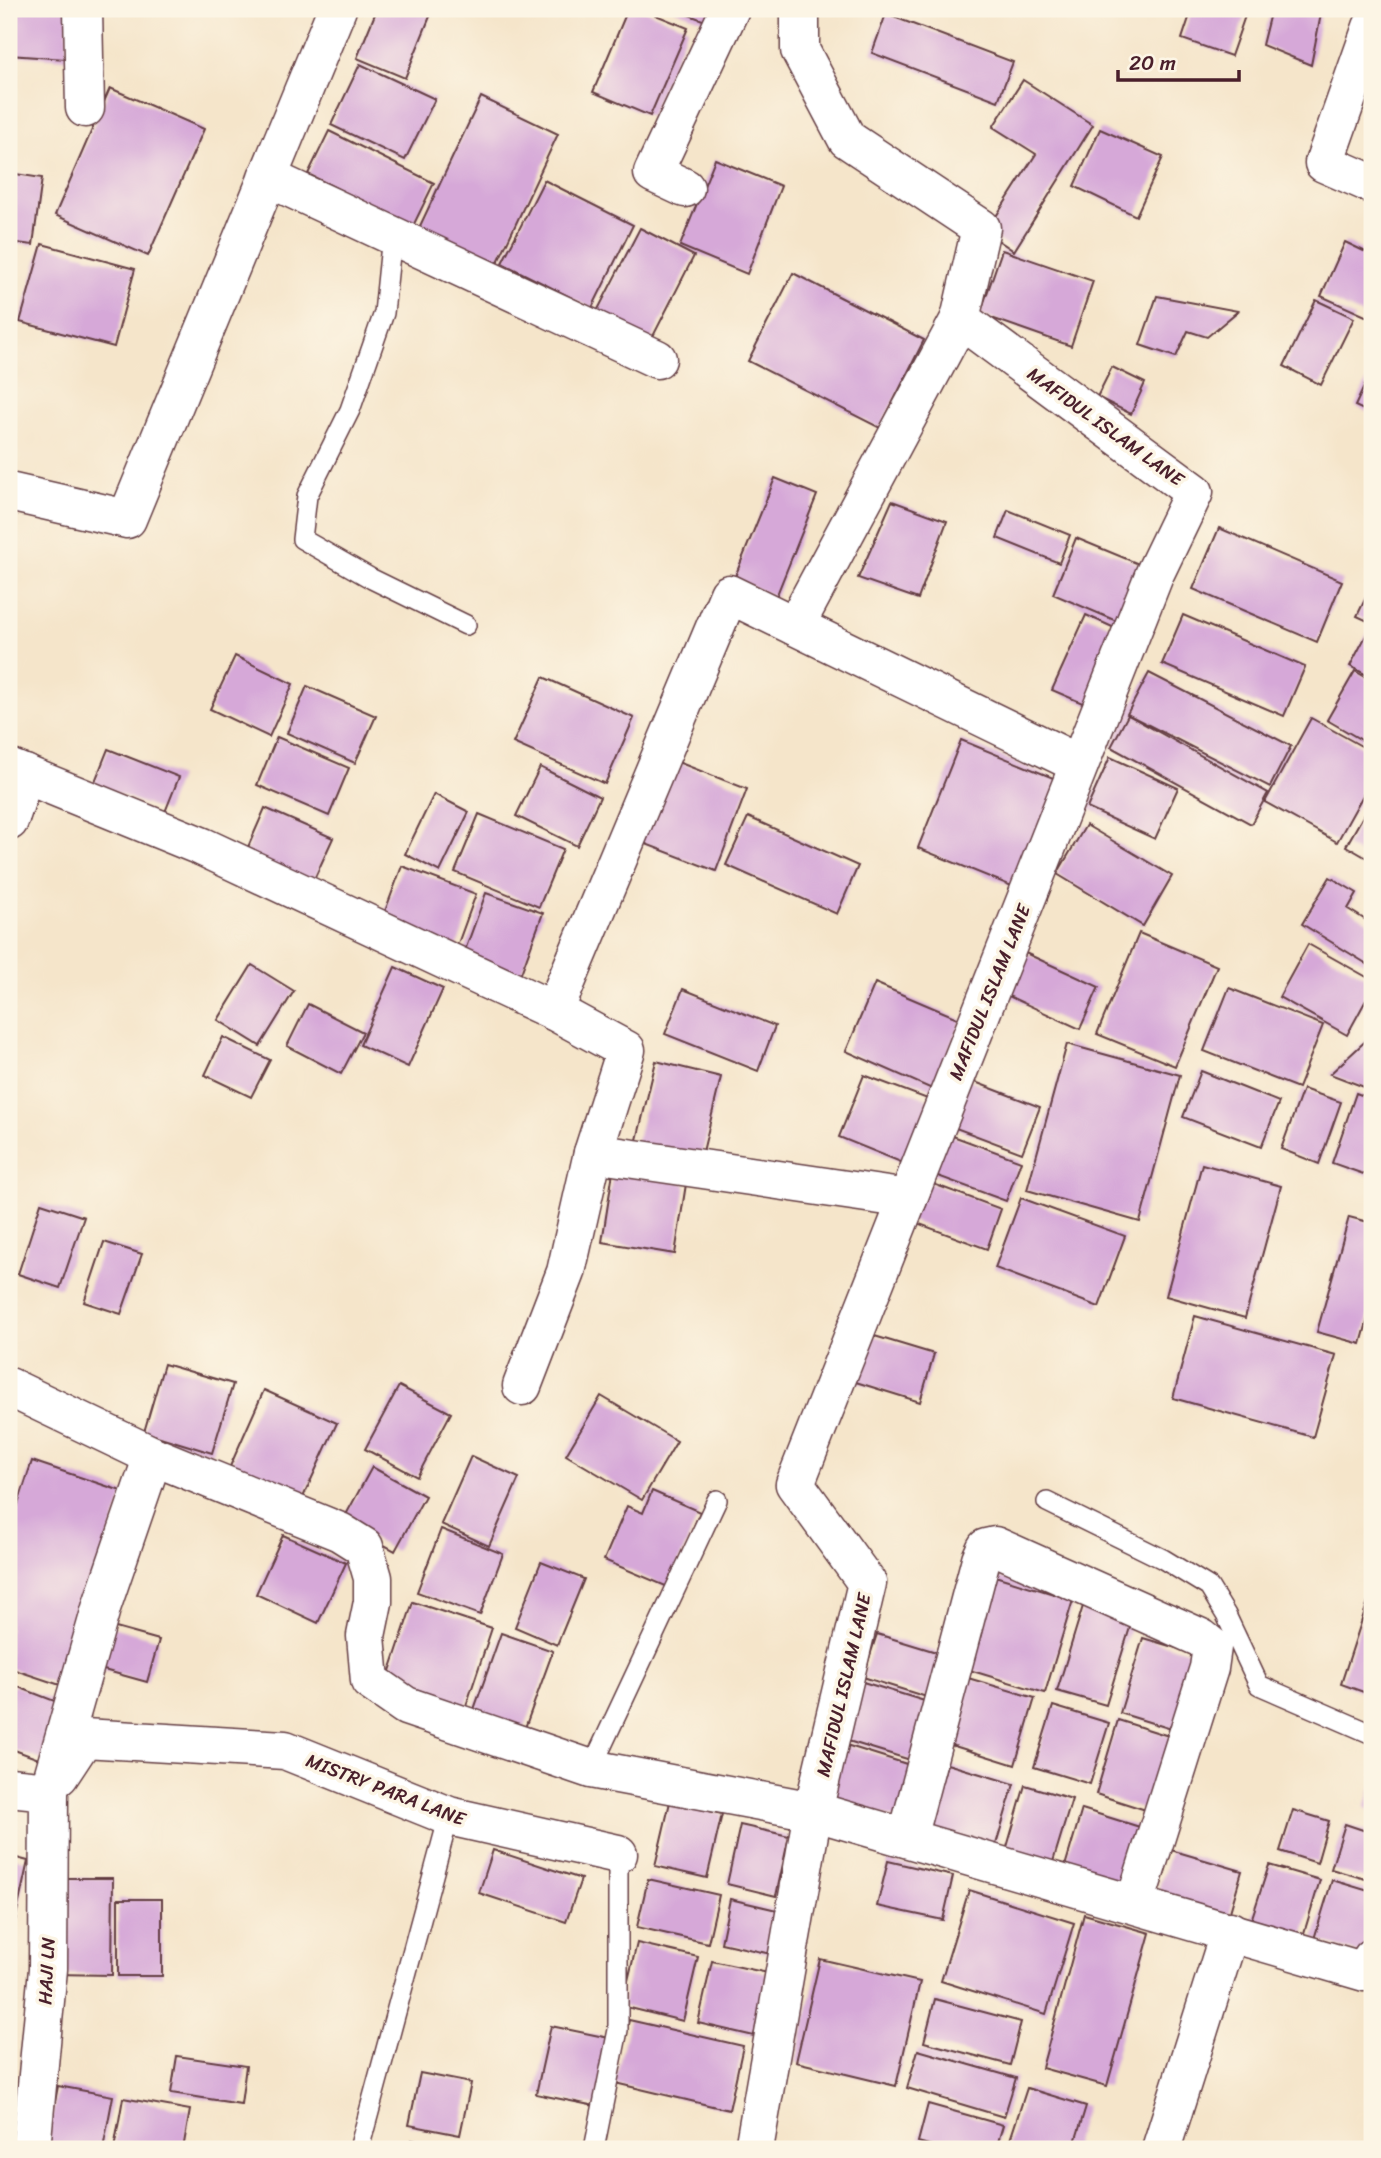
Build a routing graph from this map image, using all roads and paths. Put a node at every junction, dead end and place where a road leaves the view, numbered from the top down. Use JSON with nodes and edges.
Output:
{"nodes":[{"id":1,"x":83,"y":9,"type":"edge"},
{"id":2,"x":337,"y":9,"type":"edge"},
{"id":3,"x":730,"y":9,"type":"edge"},
{"id":4,"x":800,"y":9,"type":"edge"},
{"id":5,"x":1372,"y":27,"type":"edge"},
{"id":6,"x":86,"y":108,"type":"dead end"},
{"id":7,"x":267,"y":177,"type":"junction"},
{"id":8,"x":1372,"y":184,"type":"edge"},
{"id":9,"x":685,"y":188,"type":"dead end"},
{"id":10,"x":392,"y":235,"type":"junction"},
{"id":11,"x":960,"y":319,"type":"junction"},
{"id":12,"x":657,"y":359,"type":"dead end"},
{"id":13,"x":9,"y":492,"type":"edge"},
{"id":14,"x":466,"y":625,"type":"dead end"},
{"id":15,"x":795,"y":626,"type":"junction"},
{"id":16,"x":1079,"y":764,"type":"junction"},
{"id":17,"x":17,"y":771,"type":"edge"},
{"id":18,"x":9,"y":821,"type":"edge"},
{"id":19,"x":554,"y":1011,"type":"junction"},
{"id":20,"x":593,"y":1153,"type":"junction"},
{"id":21,"x":908,"y":1199,"type":"junction"},
{"id":22,"x":522,"y":1386,"type":"dead end"},
{"id":23,"x":9,"y":1387,"type":"edge"},
{"id":24,"x":153,"y":1456,"type":"junction"},
{"id":25,"x":717,"y":1500,"type":"dead end"},
{"id":26,"x":1047,"y":1502,"type":"dead end"},
{"id":27,"x":1372,"y":1734,"type":"edge"},
{"id":28,"x":591,"y":1769,"type":"junction"},
{"id":29,"x":9,"y":1787,"type":"edge"},
{"id":30,"x":49,"y":1791,"type":"junction"},
{"id":31,"x":813,"y":1811,"type":"junction"},
{"id":32,"x":449,"y":1816,"type":"junction"},
{"id":33,"x":907,"y":1838,"type":"junction"},
{"id":34,"x":618,"y":1854,"type":"joint"},
{"id":35,"x":1135,"y":1903,"type":"junction"},
{"id":36,"x":1230,"y":1931,"type":"junction"},
{"id":37,"x":1372,"y":1958,"type":"edge"},
{"id":38,"x":1171,"y":2145,"type":"edge"},
{"id":39,"x":32,"y":2149,"type":"edge"},
{"id":40,"x":359,"y":2149,"type":"edge"},
{"id":41,"x":594,"y":2149,"type":"edge"},
{"id":42,"x":754,"y":2149,"type":"edge"}],
"edges":[{"from":1,"to":6,"type":"street"},
{"from":2,"to":7,"type":"street"},
{"from":3,"to":9,"type":"street"},
{"from":4,"to":11,"type":"street"},
{"from":5,"to":8,"type":"street"},
{"from":7,"to":10,"type":"street"},
{"from":7,"to":13,"type":"street"},
{"from":10,"to":12,"type":"street"},
{"from":10,"to":14,"type":"lane"},
{"from":11,"to":15,"type":"street"},
{"from":11,"to":16,"type":"street","name":"MAFIDUL ISLAM LANE"},
{"from":15,"to":16,"type":"street"},
{"from":15,"to":19,"type":"street"},
{"from":16,"to":21,"type":"street","name":"MAFIDUL ISLAM LANE"},
{"from":17,"to":18,"type":"street"},
{"from":17,"to":19,"type":"street"},
{"from":19,"to":20,"type":"street"},
{"from":20,"to":21,"type":"street"},
{"from":20,"to":22,"type":"street"},
{"from":21,"to":31,"type":"street","name":"MAFIDUL ISLAM LANE"},
{"from":23,"to":24,"type":"street"},
{"from":24,"to":28,"type":"street"},
{"from":24,"to":30,"type":"street","name":"HAJI LN"},
{"from":25,"to":28,"type":"lane"},
{"from":26,"to":27,"type":"lane"},
{"from":28,"to":31,"type":"street"},
{"from":29,"to":30,"type":"street"},
{"from":30,"to":32,"type":"street","name":"MISTRY PARA LANE"},
{"from":30,"to":39,"type":"street","name":"HAJI LN"},
{"from":31,"to":33,"type":"street"},
{"from":31,"to":42,"type":"street","name":"MAFIDUL ISLAM LANE"},
{"from":32,"to":34,"type":"street","name":"MISTRY PARA LANE"},
{"from":32,"to":40,"type":"lane"},
{"from":33,"to":35,"type":"street"},
{"from":33,"to":35,"type":"street"},
{"from":34,"to":41,"type":"lane","name":"MISTRY PARA LANE"},
{"from":35,"to":36,"type":"street"},
{"from":36,"to":37,"type":"street"},
{"from":36,"to":38,"type":"street"}]}
